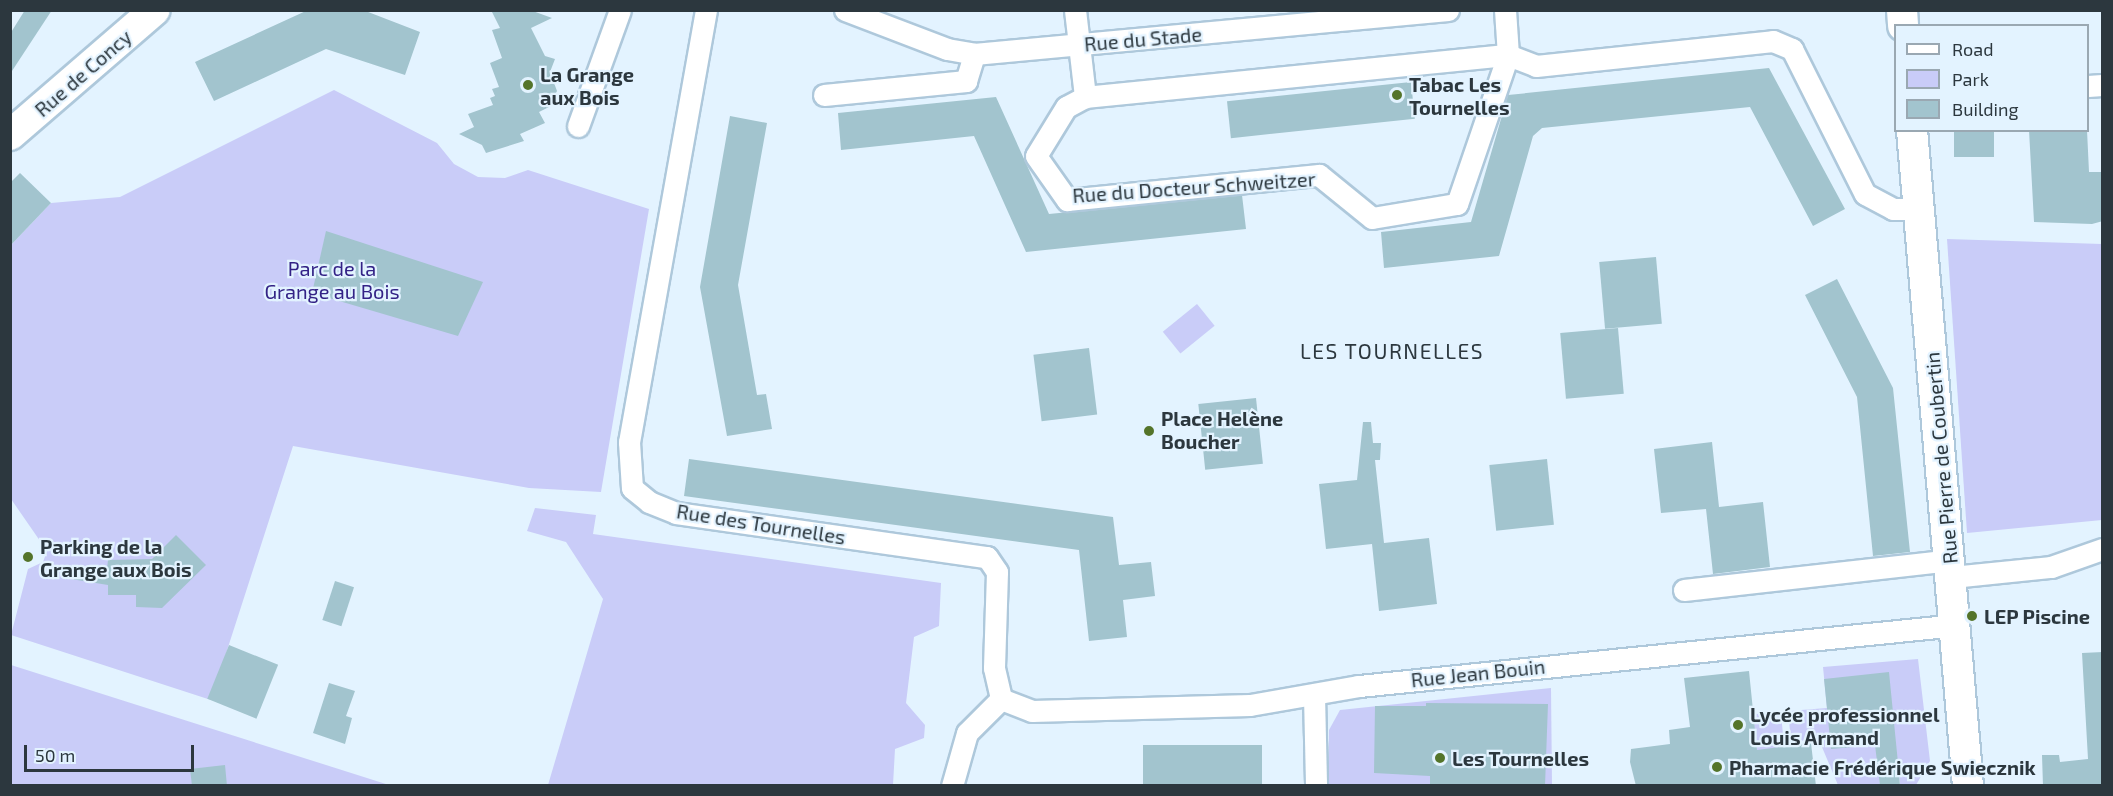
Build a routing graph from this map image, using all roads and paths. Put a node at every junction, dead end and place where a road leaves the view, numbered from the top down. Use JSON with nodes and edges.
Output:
{"nodes":[{"id":1,"x":155,"y":10,"type":"edge"},
{"id":2,"x":620,"y":10,"type":"edge"},
{"id":3,"x":706,"y":10,"type":"edge"},
{"id":4,"x":845,"y":10,"type":"edge"},
{"id":5,"x":1075,"y":10,"type":"edge"},
{"id":6,"x":1448,"y":10,"type":"edge"},
{"id":7,"x":1505,"y":10,"type":"edge"},
{"id":8,"x":1335,"y":16,"type":"edge"},
{"id":9,"x":1078,"y":45,"type":"junction"},
{"id":10,"x":974,"y":54,"type":"junction"},
{"id":11,"x":1508,"y":55,"type":"junction"},
{"id":12,"x":824,"y":95,"type":"dead end"},
{"id":13,"x":1085,"y":97,"type":"junction"},
{"id":14,"x":578,"y":126,"type":"dead end"},
{"id":15,"x":1912,"y":132,"type":"edge"},
{"id":16,"x":10,"y":135,"type":"edge"},
{"id":17,"x":1918,"y":209,"type":"junction"},
{"id":18,"x":2103,"y":549,"type":"edge"},
{"id":19,"x":1951,"y":569,"type":"junction"},
{"id":20,"x":1684,"y":590,"type":"dead end"},
{"id":21,"x":1956,"y":625,"type":"junction"},
{"id":22,"x":1314,"y":695,"type":"junction"},
{"id":23,"x":1001,"y":699,"type":"junction"},
{"id":24,"x":952,"y":786,"type":"edge"},
{"id":25,"x":1317,"y":786,"type":"edge"},
{"id":26,"x":1968,"y":786,"type":"edge"}],
"edges":[{"from":1,"to":16,"type":"street","name":"Rue de Concy"},
{"from":2,"to":14,"type":"street"},
{"from":3,"to":23,"type":"street","name":"Rue des Tournelles"},
{"from":4,"to":10,"type":"street","name":"Rue du Stade"},
{"from":5,"to":9,"type":"street"},
{"from":6,"to":8,"type":"street","name":"Rue du Stade"},
{"from":7,"to":11,"type":"street","name":"Rue du Docteur Schweitzer"},
{"from":8,"to":9,"type":"street","name":"Rue du Stade"},
{"from":9,"to":10,"type":"street","name":"Rue du Stade"},
{"from":9,"to":13,"type":"street"},
{"from":10,"to":12,"type":"street"},
{"from":11,"to":13,"type":"street"},
{"from":11,"to":13,"type":"street","name":"Rue du Docteur Schweitzer"},
{"from":11,"to":17,"type":"street"},
{"from":15,"to":17,"type":"street","name":"Rue Pierre de Coubertin"},
{"from":17,"to":19,"type":"street","name":"Rue Pierre de Coubertin"},
{"from":18,"to":19,"type":"street"},
{"from":19,"to":20,"type":"street"},
{"from":19,"to":21,"type":"street","name":"Rue Pierre de Coubertin"},
{"from":21,"to":22,"type":"street","name":"Rue Jean Bouin"},
{"from":21,"to":26,"type":"street","name":"Rue Pierre de Coubertin"},
{"from":22,"to":23,"type":"street","name":"Rue Jean Bouin"},
{"from":22,"to":25,"type":"street"},
{"from":23,"to":24,"type":"street"}]}
